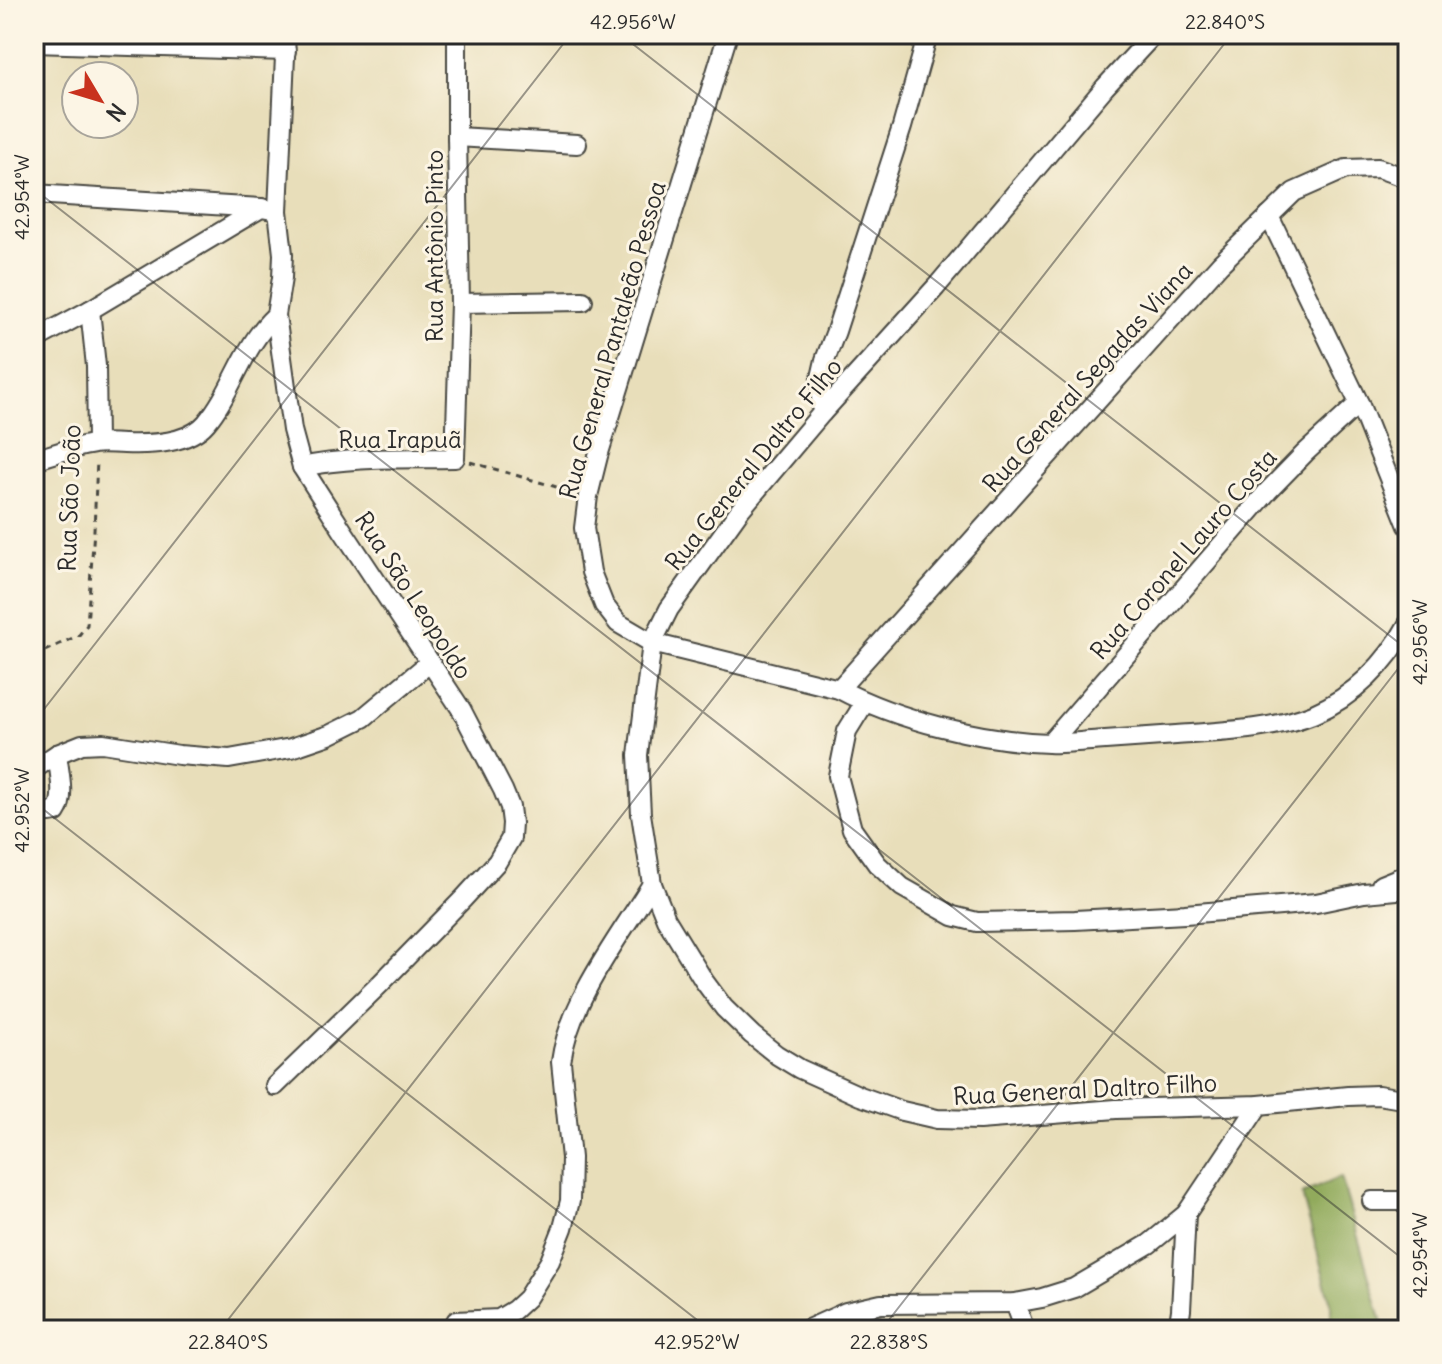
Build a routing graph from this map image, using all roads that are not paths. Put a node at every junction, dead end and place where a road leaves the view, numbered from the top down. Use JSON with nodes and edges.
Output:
{"nodes":[{"id":1,"x":457,"y":34,"type":"edge"},
{"id":2,"x":728,"y":34,"type":"edge"},
{"id":3,"x":928,"y":34,"type":"edge"},
{"id":4,"x":1154,"y":36,"type":"edge"},
{"id":5,"x":34,"y":43,"type":"edge"},
{"id":6,"x":286,"y":43,"type":"edge"},
{"id":7,"x":457,"y":137,"type":"junction"},
{"id":8,"x":577,"y":144,"type":"dead end"},
{"id":9,"x":1408,"y":181,"type":"edge"},
{"id":10,"x":34,"y":194,"type":"edge"},
{"id":11,"x":269,"y":209,"type":"junction"},
{"id":12,"x":1269,"y":216,"type":"junction"},
{"id":13,"x":583,"y":301,"type":"dead end"},
{"id":14,"x":460,"y":303,"type":"junction"},
{"id":15,"x":90,"y":310,"type":"junction"},
{"id":16,"x":276,"y":315,"type":"junction"},
{"id":17,"x":34,"y":340,"type":"edge"},
{"id":18,"x":1359,"y":403,"type":"junction"},
{"id":19,"x":822,"y":413,"type":"junction"},
{"id":20,"x":97,"y":443,"type":"junction"},
{"id":21,"x":455,"y":458,"type":"joint"},
{"id":22,"x":34,"y":460,"type":"edge"},
{"id":23,"x":302,"y":467,"type":"junction"},
{"id":24,"x":1408,"y":526,"type":"edge"},
{"id":25,"x":1408,"y":624,"type":"edge"},
{"id":26,"x":652,"y":643,"type":"junction"},
{"id":27,"x":429,"y":663,"type":"junction"},
{"id":28,"x":839,"y":689,"type":"junction"},
{"id":29,"x":865,"y":702,"type":"junction"},
{"id":30,"x":1050,"y":743,"type":"junction"},
{"id":31,"x":57,"y":754,"type":"junction"},
{"id":32,"x":34,"y":769,"type":"edge"},
{"id":33,"x":34,"y":811,"type":"edge"},
{"id":34,"x":1408,"y":874,"type":"edge"},
{"id":35,"x":652,"y":884,"type":"junction"},
{"id":36,"x":1408,"y":889,"type":"edge"},
{"id":37,"x":1364,"y":893,"type":"junction"},
{"id":38,"x":275,"y":1086,"type":"dead end"},
{"id":39,"x":1408,"y":1100,"type":"edge"},
{"id":40,"x":1259,"y":1105,"type":"junction"},
{"id":41,"x":1372,"y":1201,"type":"dead end"},
{"id":42,"x":1408,"y":1201,"type":"edge"},
{"id":43,"x":1186,"y":1214,"type":"junction"},
{"id":44,"x":1015,"y":1303,"type":"junction"},
{"id":45,"x":456,"y":1321,"type":"dead end"},
{"id":46,"x":806,"y":1330,"type":"edge"},
{"id":47,"x":1025,"y":1330,"type":"edge"},
{"id":48,"x":1178,"y":1330,"type":"edge"}],
"edges":[{"from":1,"to":7,"type":"street","name":"Rua Antônio Pinto"},
{"from":2,"to":26,"type":"street","name":"Rua General Pantaleão Pessoa"},
{"from":3,"to":19,"type":"street"},
{"from":4,"to":19,"type":"street","name":"Rua General Daltro Filho"},
{"from":5,"to":6,"type":"street"},
{"from":6,"to":11,"type":"street","name":"Rua São Leopoldo"},
{"from":7,"to":8,"type":"street"},
{"from":7,"to":14,"type":"street","name":"Rua Antônio Pinto"},
{"from":9,"to":12,"type":"street","name":"Rua General Segadas Viana"},
{"from":10,"to":11,"type":"street"},
{"from":11,"to":15,"type":"street"},
{"from":11,"to":16,"type":"street","name":"Rua São Leopoldo"},
{"from":12,"to":18,"type":"street"},
{"from":12,"to":28,"type":"street","name":"Rua General Segadas Viana"},
{"from":13,"to":14,"type":"street"},
{"from":14,"to":21,"type":"street","name":"Rua Antônio Pinto"},
{"from":15,"to":17,"type":"street"},
{"from":15,"to":20,"type":"street","name":"Rua São João"},
{"from":16,"to":20,"type":"street"},
{"from":16,"to":23,"type":"street","name":"Rua São Leopoldo"},
{"from":18,"to":24,"type":"street"},
{"from":18,"to":30,"type":"street","name":"Rua Coronel Lauro Costa"},
{"from":19,"to":26,"type":"street","name":"Rua General Daltro Filho"},
{"from":20,"to":22,"type":"street"},
{"from":21,"to":23,"type":"street","name":"Rua Irapuã"},
{"from":23,"to":27,"type":"street","name":"Rua São Leopoldo"},
{"from":25,"to":30,"type":"street","name":"Rua General Pantaleão Pessoa"},
{"from":26,"to":28,"type":"street","name":"Rua General Pantaleão Pessoa"},
{"from":26,"to":35,"type":"street","name":"Rua General Daltro Filho"},
{"from":27,"to":31,"type":"street"},
{"from":27,"to":38,"type":"street","name":"Rua São Leopoldo"},
{"from":28,"to":29,"type":"street","name":"Rua General Pantaleão Pessoa"},
{"from":29,"to":30,"type":"street","name":"Rua General Pantaleão Pessoa"},
{"from":29,"to":37,"type":"street"},
{"from":31,"to":32,"type":"street"},
{"from":31,"to":33,"type":"street"},
{"from":34,"to":37,"type":"street"},
{"from":35,"to":40,"type":"street","name":"Rua General Daltro Filho"},
{"from":35,"to":45,"type":"street"},
{"from":36,"to":37,"type":"street"},
{"from":39,"to":40,"type":"street","name":"Rua General Daltro Filho"},
{"from":40,"to":43,"type":"street"},
{"from":41,"to":42,"type":"street"},
{"from":43,"to":44,"type":"street"},
{"from":43,"to":48,"type":"street"},
{"from":44,"to":46,"type":"street"},
{"from":44,"to":47,"type":"street"}]}
